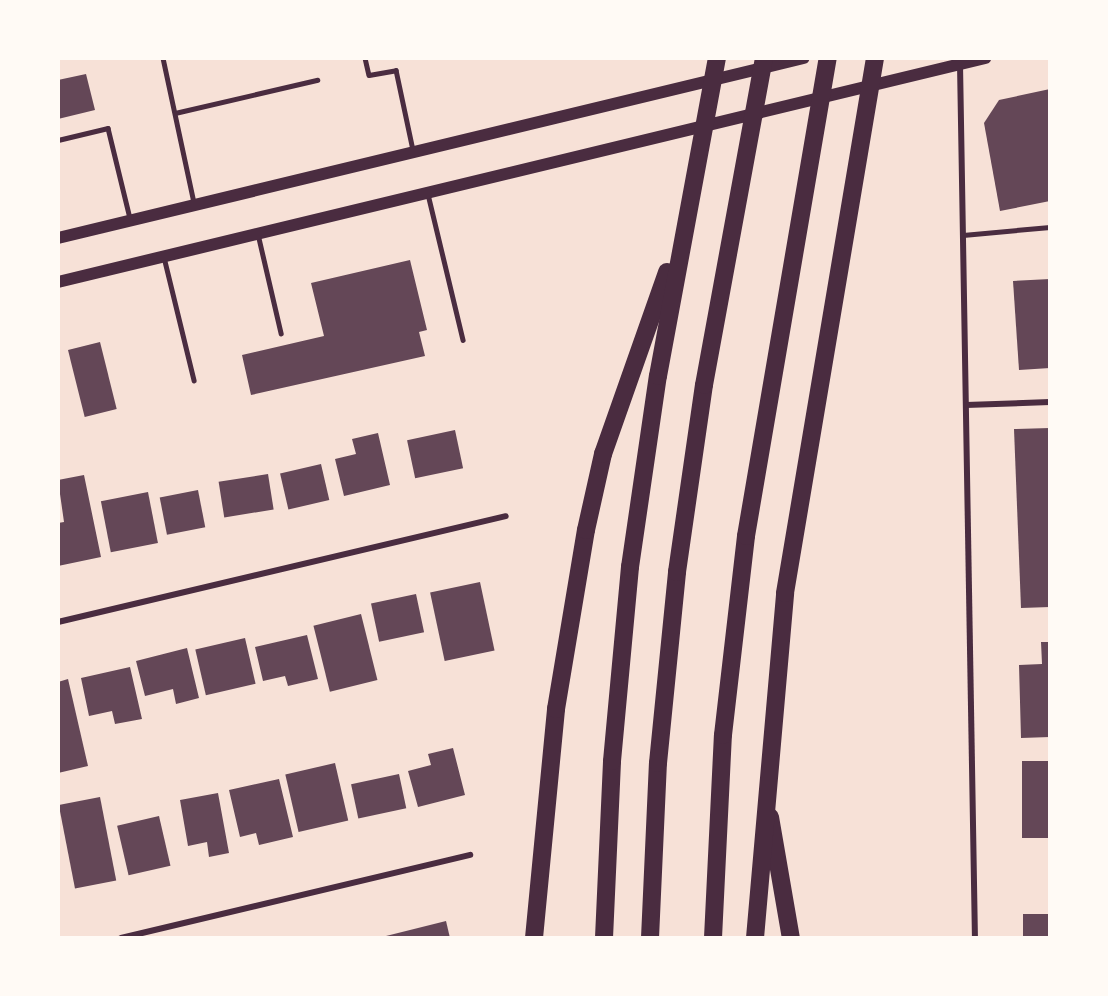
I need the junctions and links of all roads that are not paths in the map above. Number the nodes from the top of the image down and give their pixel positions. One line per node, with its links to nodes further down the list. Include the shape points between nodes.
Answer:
1 (163, 58): 11 (lane)
2 (365, 58): 13 (lane, via 369,75 396,70)
3 (717, 58): 16 (highway)
4 (764, 58): 36 (highway, via 677,572 658,763)
5 (804, 58): 13 (main road)
6 (828, 58): 37 (highway, via 735,625)
7 (875, 58): 31 (highway, via 790,559)
8 (985, 58): 9 (main road)
9 (960, 64): 14 (main road); 20 (street)
10 (317, 80): 11 (lane)
11 (175, 113): 15 (lane)
12 (58, 140): 17 (lane, via 108,128)
13 (414, 153): 15 (main road)
14 (428, 193): 19 (main road); 25 (lane)
15 (195, 205): 17 (main road)
16 (689, 210): 34 (highway, via 603,454 586,530 555,719); 35 (highway, via 630,567 612,761)
17 (130, 221): 21 (main road)
18 (1050, 227): 20 (lane)
19 (258, 234): 22 (main road); 24 (lane)
20 (963, 235): 28 (street)
21 (58, 238)
22 (164, 257): 23 (main road); 26 (lane)
23 (58, 282)
24 (282, 333)
25 (463, 340)
26 (194, 380)
27 (1050, 402): 28 (street)
28 (966, 405): 40 (street)
29 (506, 516): 30 (street)
30 (58, 622)
31 (765, 789): 38 (highway); 39 (highway)
32 (470, 855): 33 (street)
33 (121, 938)
34 (534, 938)
35 (604, 938)
36 (650, 938)
37 (713, 938)
38 (755, 938)
39 (791, 938)
40 (975, 938)

